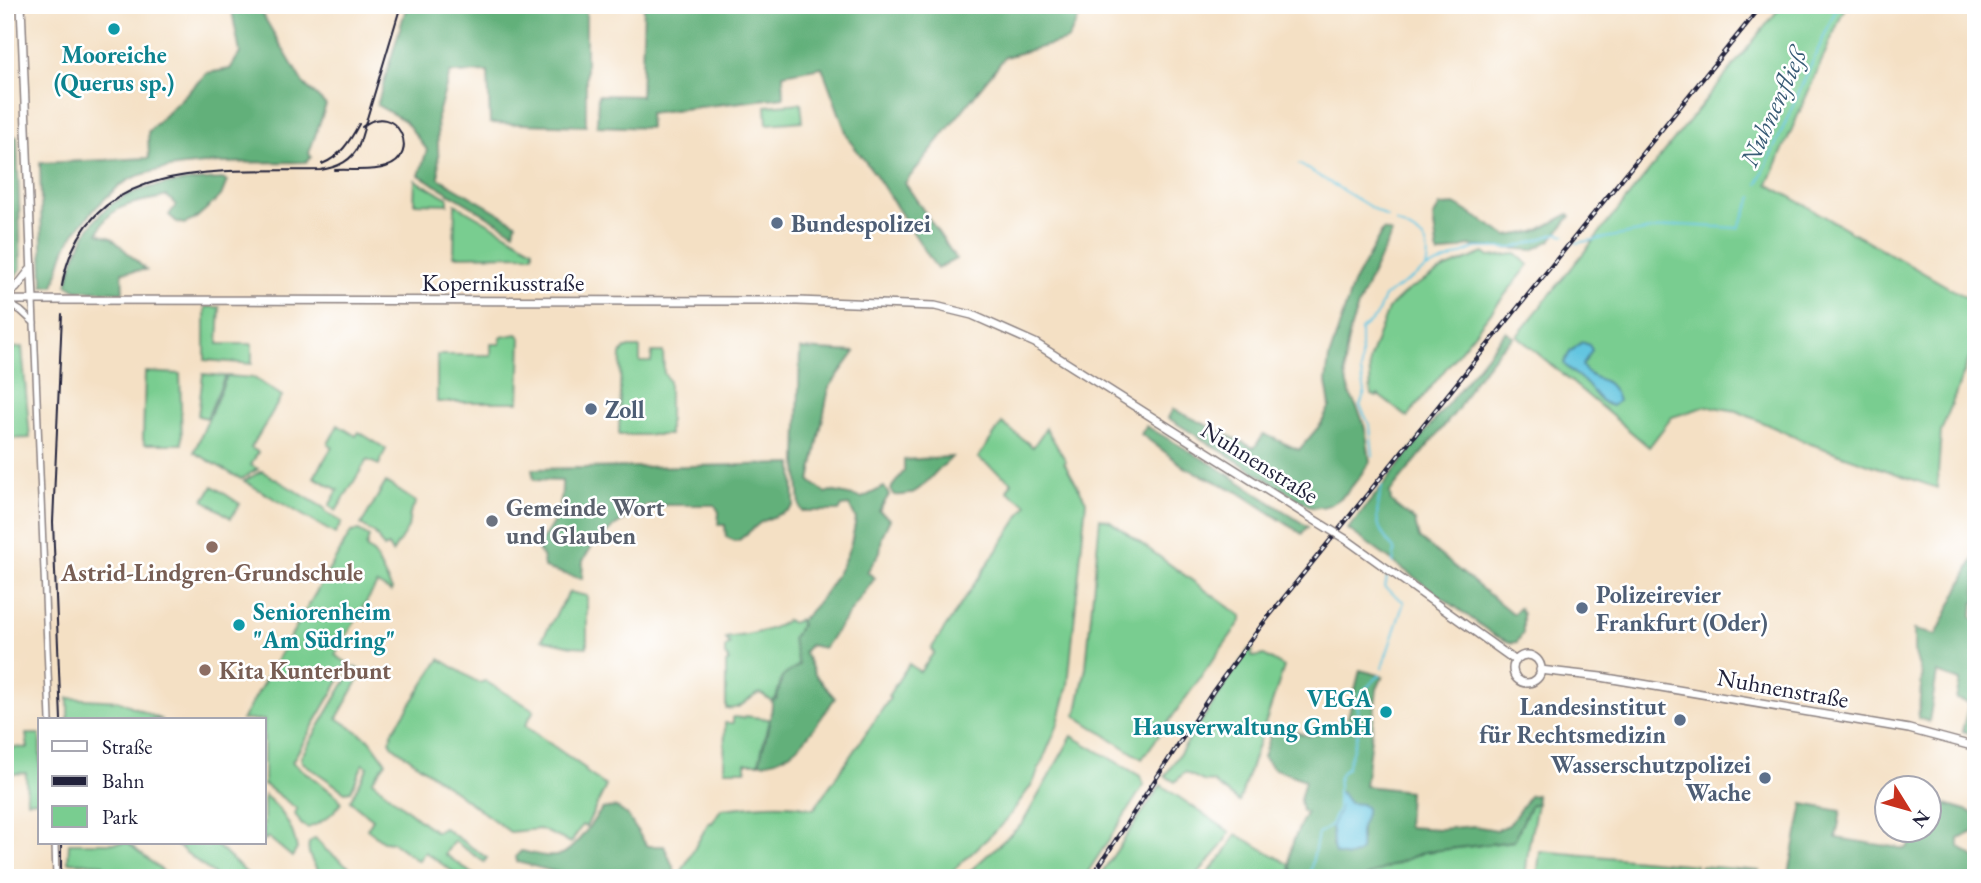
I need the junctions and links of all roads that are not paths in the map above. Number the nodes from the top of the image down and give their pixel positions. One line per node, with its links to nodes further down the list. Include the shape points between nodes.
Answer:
1 (21, 5): 2 (main road)
2 (31, 269): 3 (main road); 4 (main road)
3 (5, 299): 4 (main road, Kopernikusstraße); 6 (street)
4 (33, 300): 5 (main road, Kopernikusstraße, via 797,301 935,306); 6 (street)
5 (972, 316): 7 (main road, Nuhnenstraße, bridge, via 1035,343 1347,540)
6 (34, 323): 9 (street)
7 (1516, 661): 8 (main road, via 1531,656); 8 (main road, via 1514,674 1522,682 1534,680)
8 (1540, 670): 10 (main road, Nuhnenstraße, via 1863,721)
9 (50, 718)
10 (1976, 747)
11 (55, 844): 12 (street)
12 (57, 878)

